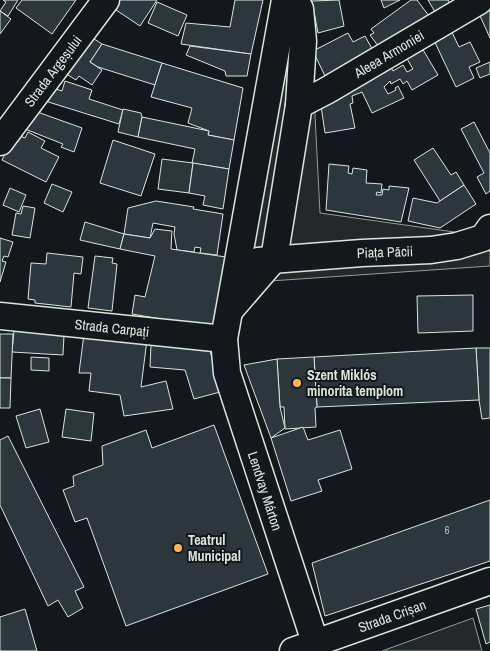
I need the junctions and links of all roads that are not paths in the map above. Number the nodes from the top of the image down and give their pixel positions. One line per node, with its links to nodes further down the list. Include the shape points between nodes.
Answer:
1 (106, 0): 8 (street, Strada Argeșului)
2 (285, 0): 6 (street)
3 (296, 0): 5 (street)
4 (479, 1): 7 (street, Aleea Armoniei)
5 (303, 41): 6 (street, via 286,39); 7 (street)
6 (277, 43): 10 (street)
7 (299, 105): 11 (street)
8 (0, 142)
9 (490, 228): 11 (street, Piața Păcii, via 483,238 431,250)
10 (240, 250): 11 (street, Piața Păcii, via 256,261); 12 (street)
11 (274, 259): 12 (street)
12 (229, 311): 14 (street, Lendvay Márton)
13 (0, 316): 14 (street, Strada Carpați)
14 (224, 339): 16 (street, Lendvay Márton, via 227,374)
15 (490, 580): 16 (street, Strada Crișan)
16 (304, 646)

